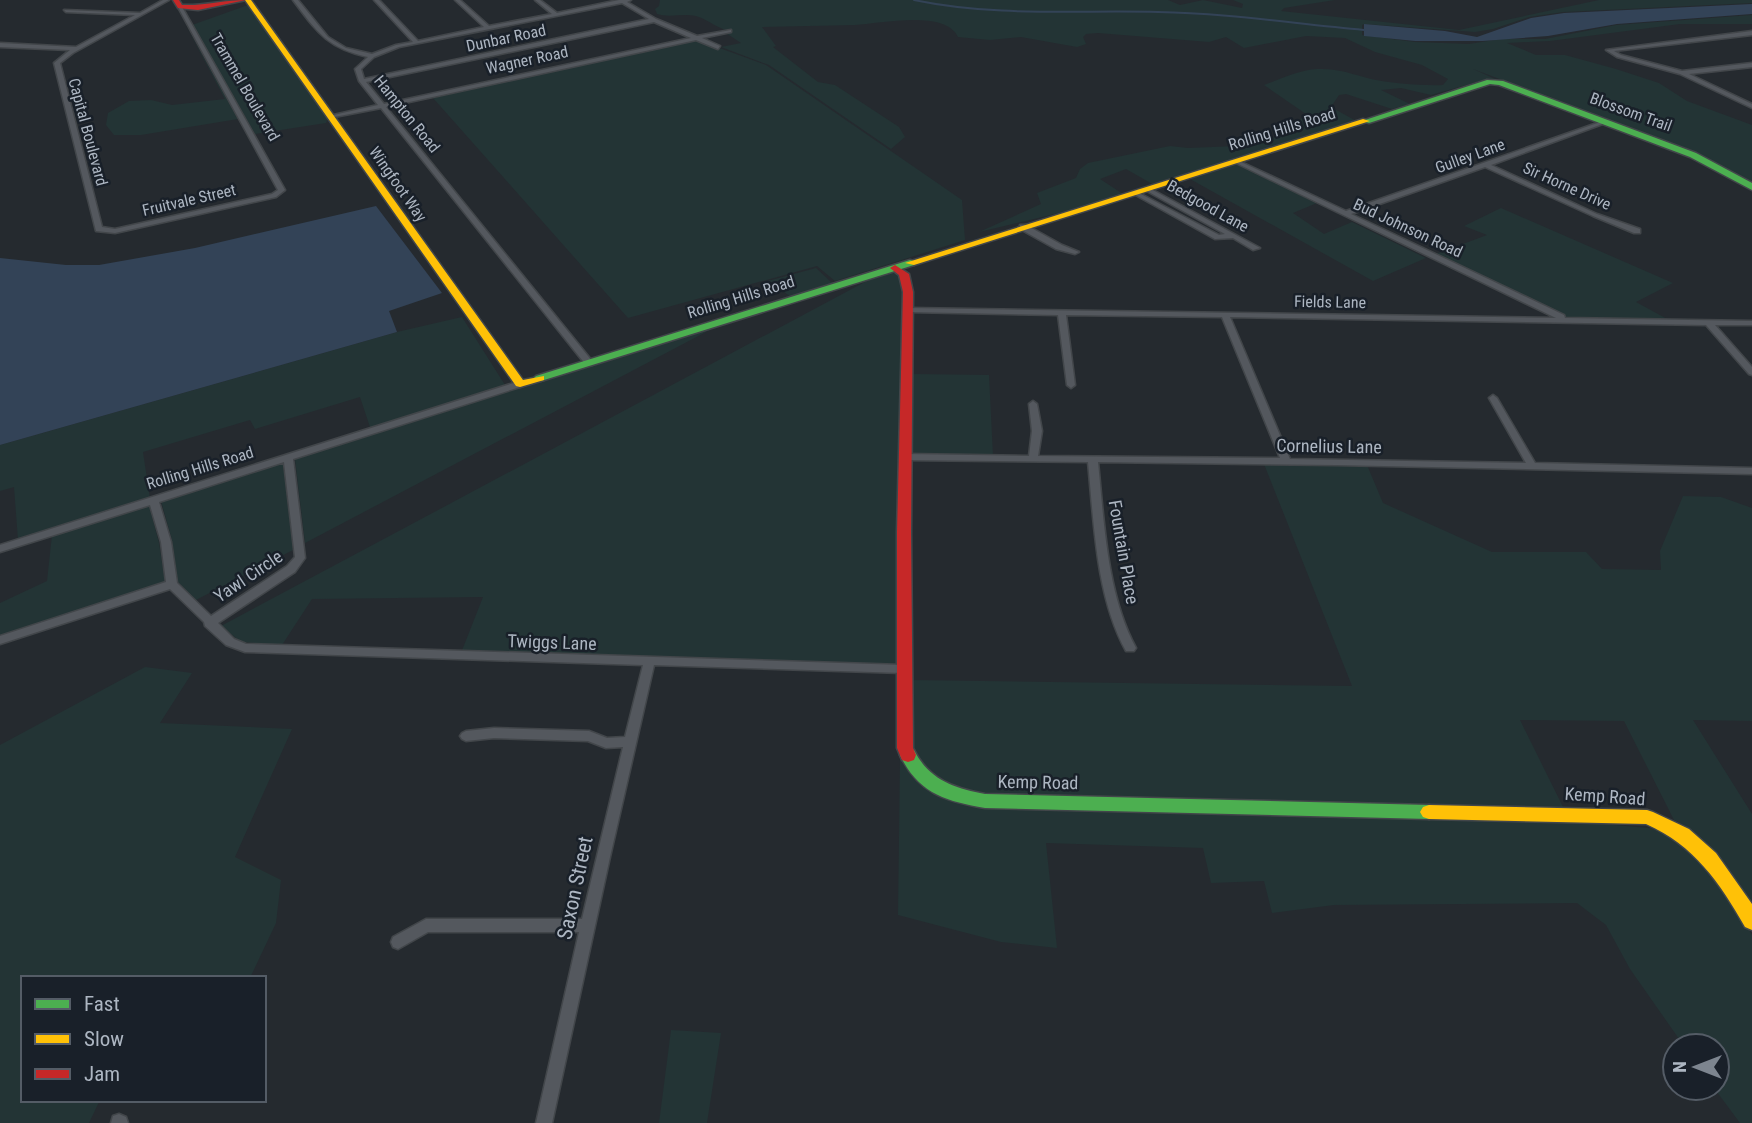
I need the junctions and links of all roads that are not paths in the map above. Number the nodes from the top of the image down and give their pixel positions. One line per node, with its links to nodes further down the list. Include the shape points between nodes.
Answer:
1 (167, 0): 10 (street)
2 (295, 0): 21 (street, via 329,43)
3 (376, 0): 17 (street)
4 (457, 0): 13 (street)
5 (537, 0): 11 (street)
6 (624, 0): 11 (street, Hampton Road); 12 (street)
7 (243, 1): 8 (street); 28 (street, Wingfoot Way)
8 (178, 4): 34 (street, Trammel Boulevard)
9 (66, 11): 10 (street)
10 (140, 14): 20 (street)
11 (556, 15): 13 (street, Hampton Road)
12 (654, 20): 16 (street); 24 (street, Dunbar Road)
13 (488, 28): 17 (street, Hampton Road)
14 (729, 31): 16 (street, Wagner Road)
15 (1752, 33): 23 (street, via 1609,50)
16 (695, 37): 19 (street); 26 (street, Wagner Road)
17 (416, 42): 21 (street, Hampton Road)
18 (0, 45): 20 (street)
19 (719, 47)
20 (77, 49): 37 (street, Capital Boulevard, via 57,65)
21 (372, 56): 24 (street, Hampton Road, via 358,69)
22 (1752, 65): 23 (street)
23 (1682, 73): 27 (street)
24 (362, 81): 26 (street, Hampton Road)
25 (1493, 82): 29 (street, Blossom Trail); 30 (street, Rolling Hills Road)
26 (382, 106): 28 (street, Wagner Road); 49 (street, Hampton Road)
27 (1752, 106)
28 (331, 117): 51 (street, Wingfoot Way)
29 (1605, 122): 31 (street, Gulley Lane); 32 (street, Blossom Trail, via 1696,156)
30 (1237, 162): 33 (street, Rolling Hills Road); 35 (street, Bud Johnson Road)
31 (1486, 165): 35 (street, Gulley Lane); 38 (street, Sir Horne Drive)
32 (1752, 187)
33 (1141, 191): 36 (street, Rolling Hills Road); 39 (street, Bedgood Lane); 39 (street, via 1218,237)
34 (281, 192): 37 (street, Fruitvale Street)
35 (1345, 214): 46 (street, Bud Johnson Road)
36 (1023, 227): 41 (street); 42 (street, Rolling Hills Road)
37 (102, 231)
38 (1637, 231)
39 (1234, 236): 40 (street, Bedgood Lane)
40 (1256, 248)
41 (1075, 252)
42 (895, 268): 43 (street, Kemp Road, via 906,277); 49 (street, Rolling Hills Road)
43 (909, 310): 44 (street, Fields Lane); 55 (street, Kemp Road)
44 (1062, 312): 45 (street, Fields Lane); 52 (street)
45 (1225, 315): 46 (street, Fields Lane); 59 (street)
46 (1567, 320): 47 (street, Fields Lane)
47 (1708, 322): 48 (street, Fields Lane); 50 (street)
48 (1752, 323)
49 (589, 363): 51 (street, Rolling Hills Road)
50 (1752, 372)
51 (520, 384): 56 (street, Rolling Hills Road)
52 (1071, 385)
53 (1493, 398): 60 (street)
54 (1033, 404): 57 (street, via 1037,431)
55 (905, 457): 57 (street, Cornelius Lane); 69 (street, Kemp Road)
56 (288, 458): 62 (street, Rolling Hills Road); 65 (street, Yawl Circle, via 300,558 291,569)
57 (1033, 459): 58 (street, Cornelius Lane)
58 (1093, 460): 59 (street, Cornelius Lane); 67 (street, Fountain Place, via 1111,589)
59 (1286, 461): 60 (street, Cornelius Lane)
60 (1532, 466): 61 (street, Cornelius Lane)
61 (1752, 471)
62 (154, 500): 63 (street, Rolling Hills Road); 64 (street)
63 (0, 548)
64 (172, 584): 65 (street, Yawl Circle); 66 (street)
65 (209, 623): 68 (street, Twiggs Lane, via 230,642 245,648)
66 (0, 640)
67 (1130, 648)
68 (649, 662): 69 (street, Twiggs Lane); 71 (street, Saxon Street)
69 (903, 669): 72 (street, Kemp Road, via 907,758 933,786 967,798 1647,817 1692,837 1715,860)
70 (467, 736): 71 (street, via 589,736 606,743)
71 (630, 742): 73 (street, Saxon Street)
72 (1752, 920)
73 (588, 925): 74 (street, via 426,926); 75 (street, Saxon Street)
74 (398, 942)
75 (544, 1123)

